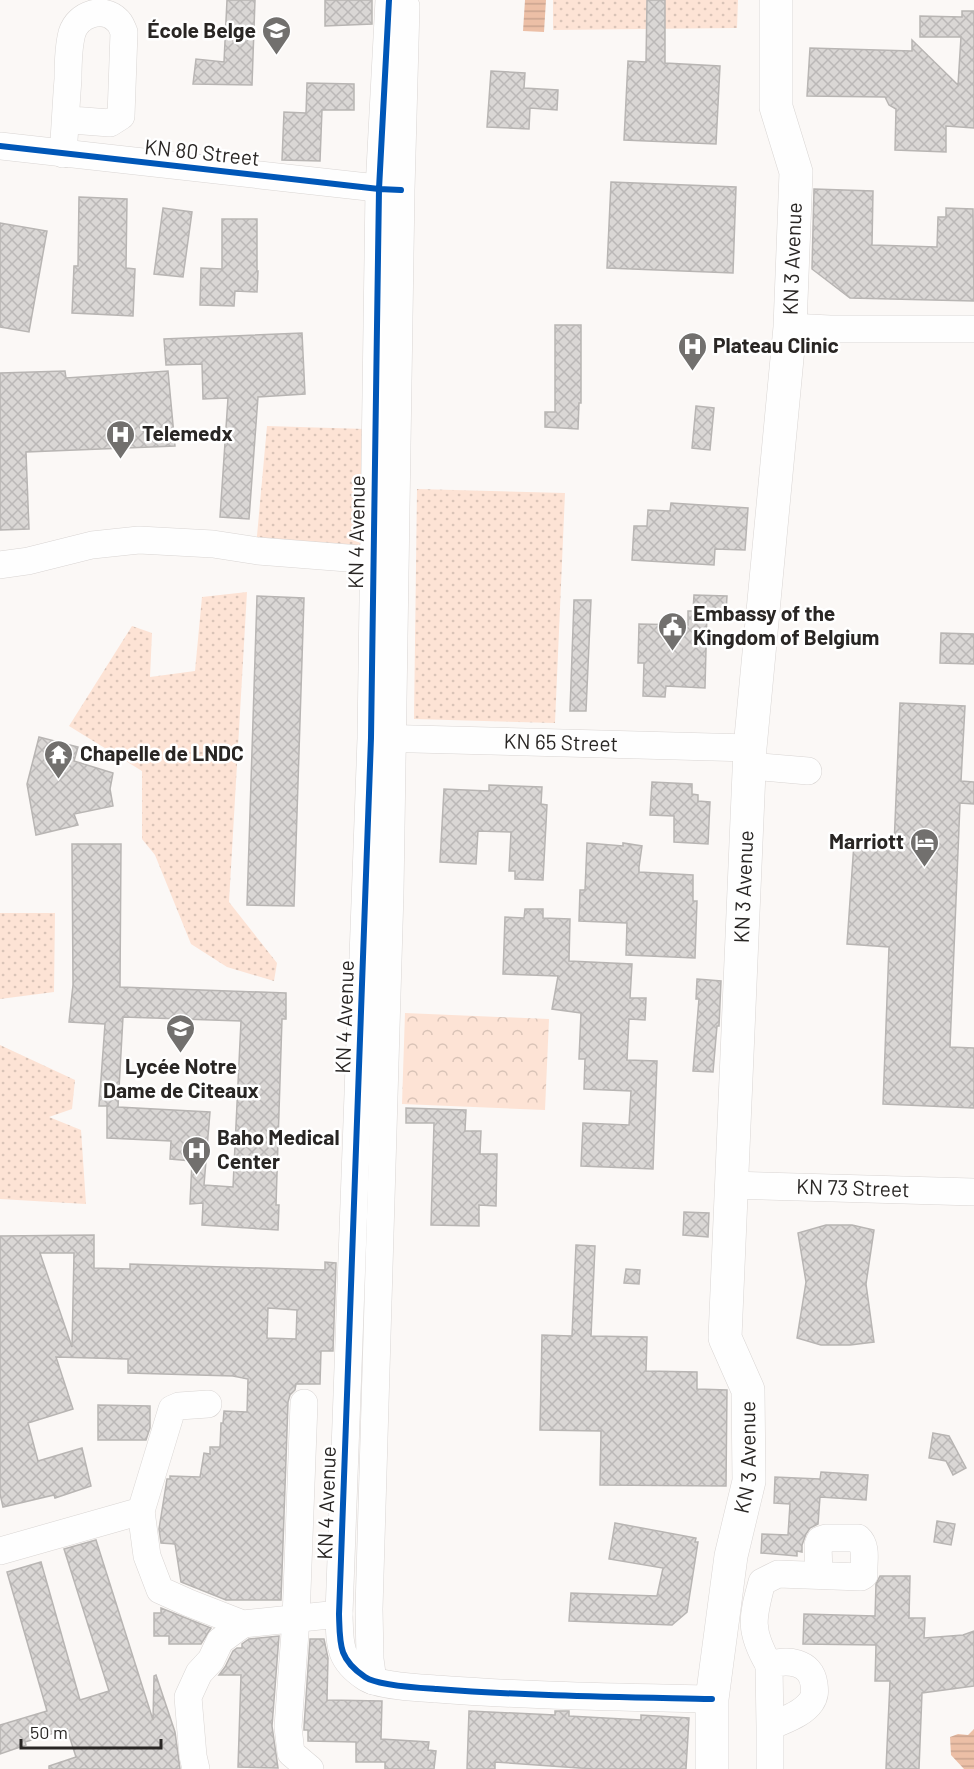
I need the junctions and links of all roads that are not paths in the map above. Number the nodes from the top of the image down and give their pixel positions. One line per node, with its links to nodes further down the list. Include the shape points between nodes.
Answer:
1 (389, 0): 7 (street, KN 4 Avenue)
2 (407, 0): 7 (street, KN 4 Avenue)
3 (776, 0): 8 (main road, KN 3 Avenue, via 776,107 796,172)
4 (66, 115): 6 (street)
5 (0, 146): 6 (street, KN 80 Street)
6 (63, 154): 7 (street, KN 80 Street)
7 (390, 190): 10 (street, KN 4 Avenue); 12 (street, KN 4 Avenue)
8 (790, 327): 9 (street); 13 (main road, KN 3 Avenue)
9 (974, 329)
10 (373, 560): 11 (street, via 139,540 92,545); 12 (street, KN 4 Avenue)
11 (0, 565)
12 (382, 738): 13 (street, KN 65 Street); 15 (street, KN 4 Avenue)
13 (750, 757): 14 (street, KN 65 Street); 16 (main road, KN 3 Avenue)
14 (808, 771)
15 (378, 891): 23 (street, KN 4 Avenue); 27 (street, KN 4 Avenue, via 369,1609)
16 (731, 1185): 17 (street, KN 73 Street); 28 (main road, KN 3 Avenue, via 725,1338 748,1390 749,1481 731,1556)
17 (974, 1192)
18 (304, 1403): 24 (street)
19 (208, 1404): 20 (street, via 172,1409)
20 (141, 1511): 21 (street); 25 (street, via 147,1556 160,1590)
21 (0, 1551)
22 (819, 1574): 26 (street, via 778,1574 762,1582 754,1630)
23 (339, 1614): 24 (street); 27 (street, KN 4 Avenue, via 340,1649 350,1664)
24 (296, 1619): 25 (street); 31 (street, via 288,1727 291,1754)
25 (243, 1624): 30 (street, via 220,1641 188,1697)
26 (769, 1665): 29 (street); 29 (street, via 781,1661 801,1664 813,1676 815,1695 801,1712)
27 (373, 1681): 28 (street, KN 4 Avenue, via 457,1691)
28 (712, 1699): 32 (main road, KN 3 Avenue)
29 (770, 1726): 33 (street)
30 (196, 1769)
31 (310, 1769)
32 (712, 1769)
33 (770, 1769)

